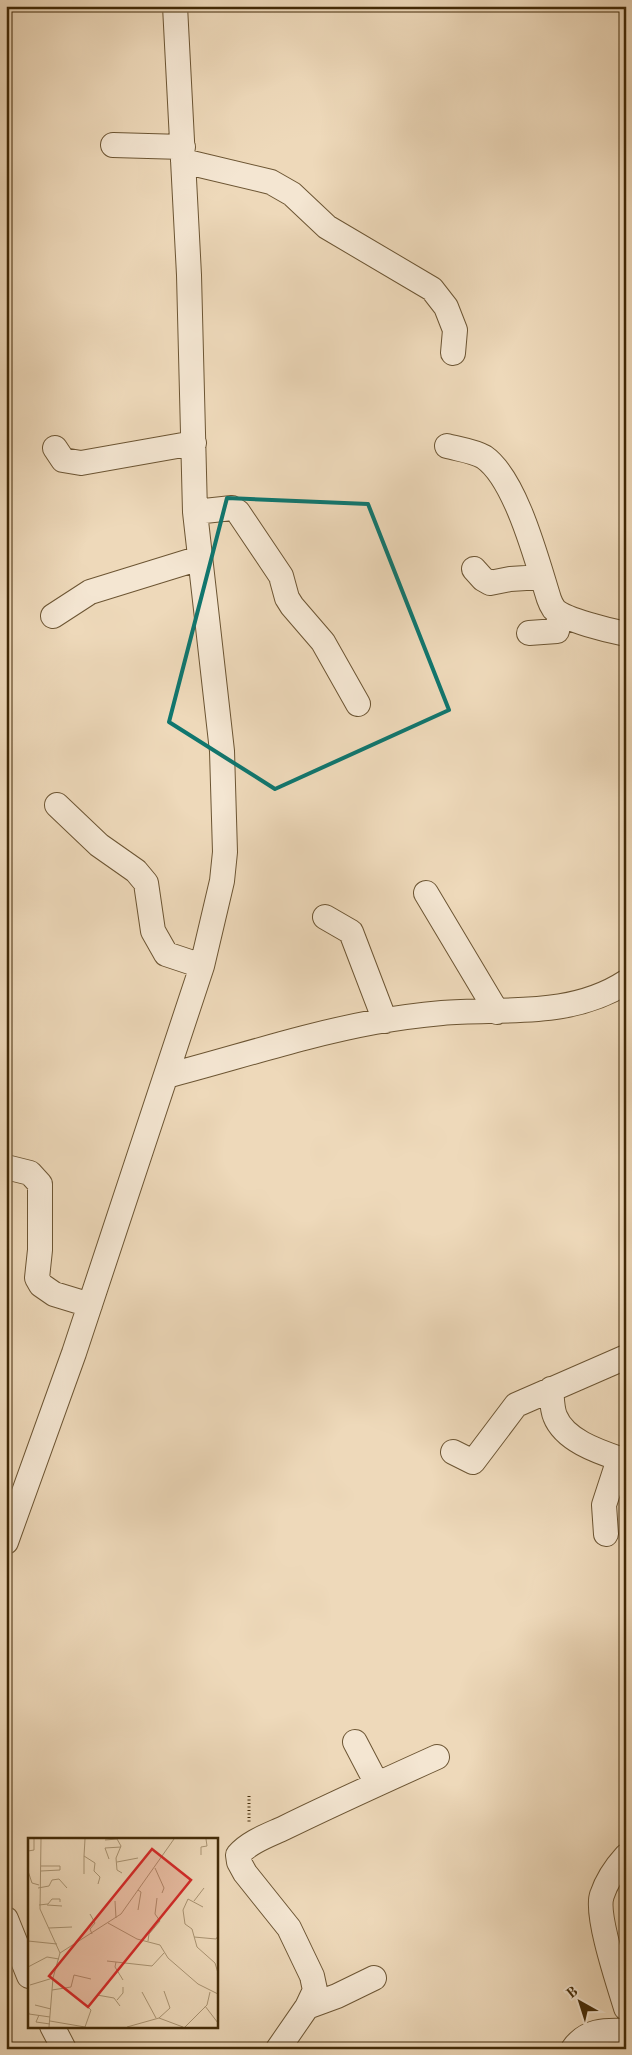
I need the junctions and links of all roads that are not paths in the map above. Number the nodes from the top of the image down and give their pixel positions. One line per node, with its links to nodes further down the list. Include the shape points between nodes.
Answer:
1 (176, 6): 3 (street)
2 (113, 145): 3 (street)
3 (183, 154): 4 (street, via 271,182 292,194 327,227 432,289 446,307 456,330); 5 (street)
4 (453, 353)
5 (194, 443): 7 (street, via 81,463 64,460); 8 (street)
6 (447, 446): 11 (street, via 482,456 500,471 527,530)
7 (54, 448)
8 (196, 512): 9 (street); 16 (street, via 232,508 238,512 281,576 287,598 323,642)
9 (200, 558): 13 (street, via 90,592); 20 (street, via 222,751 224,816 222,881)
10 (474, 568): 11 (street, via 490,584)
11 (542, 577): 12 (street, via 554,609)
12 (560, 614): 14 (street, via 557,631); 15 (street)
13 (53, 616)
14 (529, 633)
15 (626, 634)
16 (358, 704)
17 (56, 805): 20 (street, via 99,845 141,877 147,890 153,931 166,954)
18 (426, 893): 22 (street)
19 (325, 917): 23 (street, via 351,932)
20 (202, 966): 24 (street)
21 (626, 982): 22 (street, via 612,991 574,1004)
22 (497, 1012): 23 (street, via 442,1013)
23 (385, 1020): 24 (street, via 317,1034)
24 (166, 1076): 26 (street)
25 (6, 1167): 26 (street, via 30,1174 40,1184 37,1278 41,1285 54,1294)
26 (90, 1305): 32 (street)
27 (626, 1357): 28 (street)
28 (551, 1389): 29 (street, via 516,1406 473,1462); 30 (street, via 555,1417 566,1431 579,1442)
29 (453, 1452)
30 (622, 1460): 31 (street, via 604,1505)
31 (606, 1534)
32 (6, 1542)
33 (355, 1742): 35 (street)
34 (437, 1757): 35 (street)
35 (377, 1784): 40 (street, via 258,1841 238,1855 244,1873 289,1928 312,1976 315,1990)
36 (626, 1856): 41 (street, via 610,1876 601,1896 600,1911)
37 (6, 1919): 38 (street)
38 (28, 1974)
39 (374, 1978): 40 (street)
40 (307, 2007): 43 (street)
41 (626, 2008)
42 (626, 2031): 44 (street, via 603,2030 588,2035)
43 (278, 2049)
44 (573, 2049)

